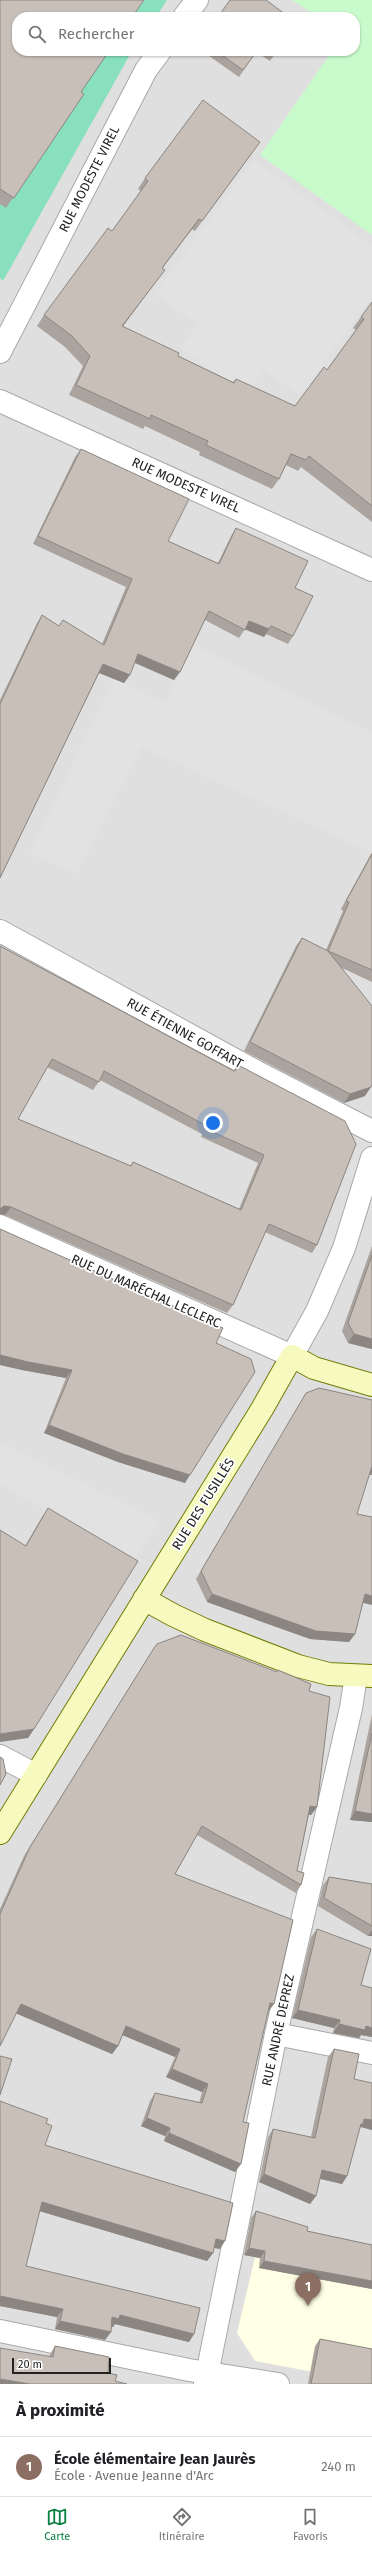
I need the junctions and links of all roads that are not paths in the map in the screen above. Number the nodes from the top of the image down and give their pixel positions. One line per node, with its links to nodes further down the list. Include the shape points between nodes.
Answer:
1 (197, 0): 2 (street)
2 (188, 12)
3 (156, 56): 4 (street, RUE MODESTE VIREL, via 146,70)
4 (0, 352)
5 (0, 400): 6 (street, RUE MODESTE VIREL)
6 (372, 570)
7 (0, 931): 8 (street, RUE ÉTIENNE GOFFART, via 257,1072)
8 (372, 1131)
9 (372, 1158): 11 (street, RUE DES FUSILLÉS, via 344,1248 317,1311)
10 (0, 1226): 11 (street, RUE DU MARÉCHAL LECLERC)
11 (292, 1356): 12 (main road, via 314,1368); 13 (main road, RUE DES FUSILLÉS, via 262,1409)
12 (372, 1385)
13 (144, 1598): 14 (main road, via 206,1630 298,1666 329,1674); 16 (main road, RUE DES FUSILLÉS)
14 (364, 1676): 18 (street, RUE ANDRÉ DEPREZ, via 351,1708)
15 (0, 1756): 16 (street)
16 (36, 1775): 17 (main road, RUE DES FUSILLÉS)
17 (0, 1833)
18 (276, 2034): 19 (street); 21 (street, RUE ANDRÉ DEPREZ)
19 (372, 2053)
20 (0, 2330): 21 (street)
21 (206, 2378): 22 (street)
22 (278, 2384)

